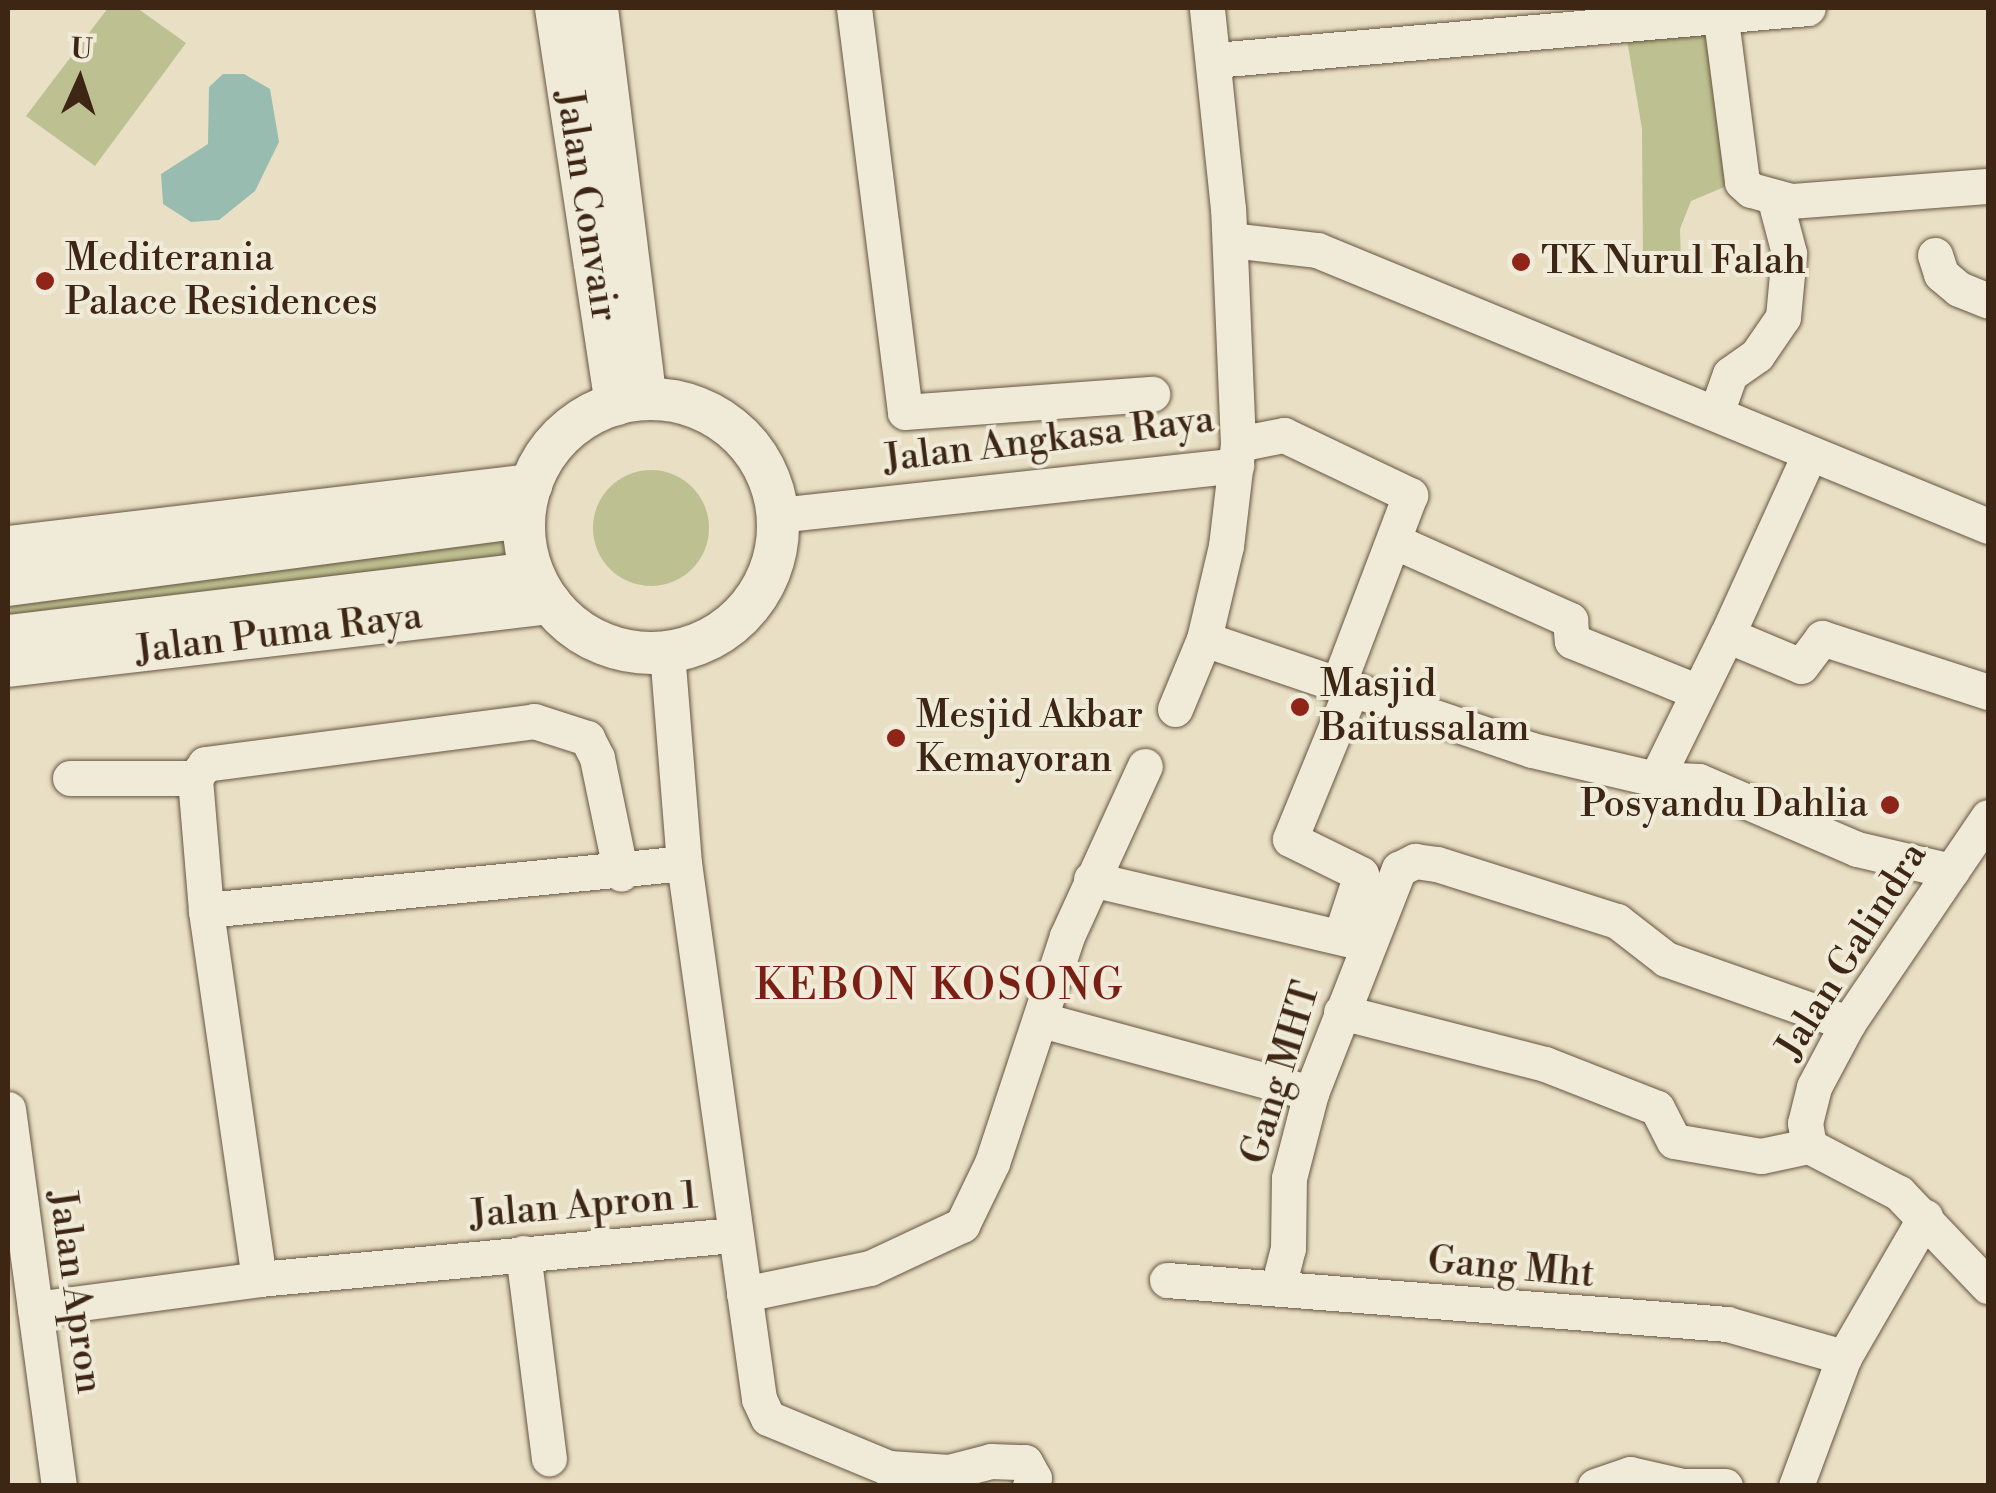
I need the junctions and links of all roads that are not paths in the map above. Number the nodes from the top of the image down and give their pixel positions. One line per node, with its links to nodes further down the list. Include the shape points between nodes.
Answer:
1 (556, 8): 15 (street, Jalan Convair)
2 (597, 8): 15 (street, Jalan Convair)
3 (854, 8): 14 (street, via 905,412)
4 (1208, 8): 8 (street, Jalan Angkasa Raya)
5 (1808, 8): 6 (street)
6 (1720, 12): 7 (street); 10 (street, via 1742,182)
7 (1614, 15): 8 (street)
8 (1215, 60): 11 (street, Jalan Angkasa Raya)
9 (1988, 186): 10 (street)
10 (1776, 200): 16 (street, via 1790,253 1783,317 1757,355 1730,374)
11 (1230, 240): 16 (street, via 1317,250); 17 (street, Jalan Angkasa Raya)
12 (1935, 255): 13 (street, via 1941,274)
13 (1988, 300)
14 (1152, 394)
15 (631, 402): 19 (street, via 560,437); 20 (street, via 694,406 736,431 766,469)
16 (1716, 413): 18 (street)
17 (1237, 454): 20 (street, Jalan Angkasa Raya); 22 (street, via 1284,435 1403,490 1409,504); 28 (street, via 1226,546)
18 (1810, 455): 21 (street); 26 (street)
19 (527, 501): 23 (street); 24 (street); 25 (street)
20 (778, 515): 29 (street, via 778,543 759,595 719,634)
21 (1988, 526)
22 (1396, 542): 31 (street); 32 (street, via 1570,620 1572,641)
23 (8, 547)
24 (8, 585)
25 (541, 588): 27 (street, Jalan Puma Raya); 29 (street, via 601,643); 30 (street, Jalan Puma Raya)
26 (1726, 635): 32 (street); 33 (street, via 1802,666 1822,638)
27 (8, 636)
28 (1204, 639): 31 (street); 34 (street)
29 (667, 652): 40 (street, Jalan Apron 1)
30 (8, 666)
31 (1344, 687): 38 (street, via 1532,750); 45 (street, Gang MHT, via 1290,839 1361,874)
32 (1698, 692): 38 (street)
33 (1988, 692)
34 (1175, 709)
35 (1145, 766): 43 (street)
36 (70, 778): 37 (street)
37 (195, 778): 42 (street, via 215,761 534,721 587,738 598,758); 44 (street)
38 (1656, 779): 41 (street, via 1698,782 1856,849)
39 (1988, 817): 41 (street, Jalan Galindra)
40 (684, 863): 42 (street); 53 (street, Jalan Apron 1)
41 (1951, 871): 48 (street, Jalan Galindra)
42 (622, 874): 44 (street)
43 (1091, 879): 45 (street, Gang MHT); 47 (street)
44 (206, 910): 55 (street)
45 (1355, 940): 46 (street, Gang MHT); 48 (street, Gang MHT, via 1394,874 1415,861 1617,921 1666,958)
46 (1341, 1012): 49 (street, Gang MHT); 51 (street, via 1561,1070 1658,1108 1674,1141 1761,1156)
47 (1042, 1020): 49 (street, Gang Mht); 59 (street, via 987,1178 962,1225 870,1268)
48 (1848, 1022): 51 (street, Jalan Galindra, via 1814,1086 1805,1123)
49 (1311, 1093): 58 (street, Gang MHT, via 1289,1178 1288,1248)
50 (8, 1110): 60 (street, Jalan Apron)
51 (1810, 1146): 52 (street, via 1899,1193)
52 (1924, 1217): 57 (street); 61 (street)
53 (735, 1235): 54 (street, Jalan Apron 1); 59 (street)
54 (523, 1253): 55 (street, Jalan Apron 1); 62 (street)
55 (259, 1278): 60 (street, Jalan Apron 1)
56 (1167, 1280): 58 (street, Gang Mht)
57 (1988, 1286)
58 (1278, 1287): 61 (street, Gang Mht, via 1727,1324)
59 (744, 1294): 63 (street, via 759,1399 768,1418)
60 (35, 1308): 64 (street, Jalan Apron)
61 (1844, 1357): 69 (street)
62 (549, 1458)
63 (894, 1477): 65 (street, via 1024,1462 1034,1478)
64 (59, 1486)
65 (1030, 1486)
66 (1595, 1486): 67 (street, via 1630,1474)
67 (1683, 1486): 68 (street)
68 (1725, 1486)
69 (1796, 1486)

